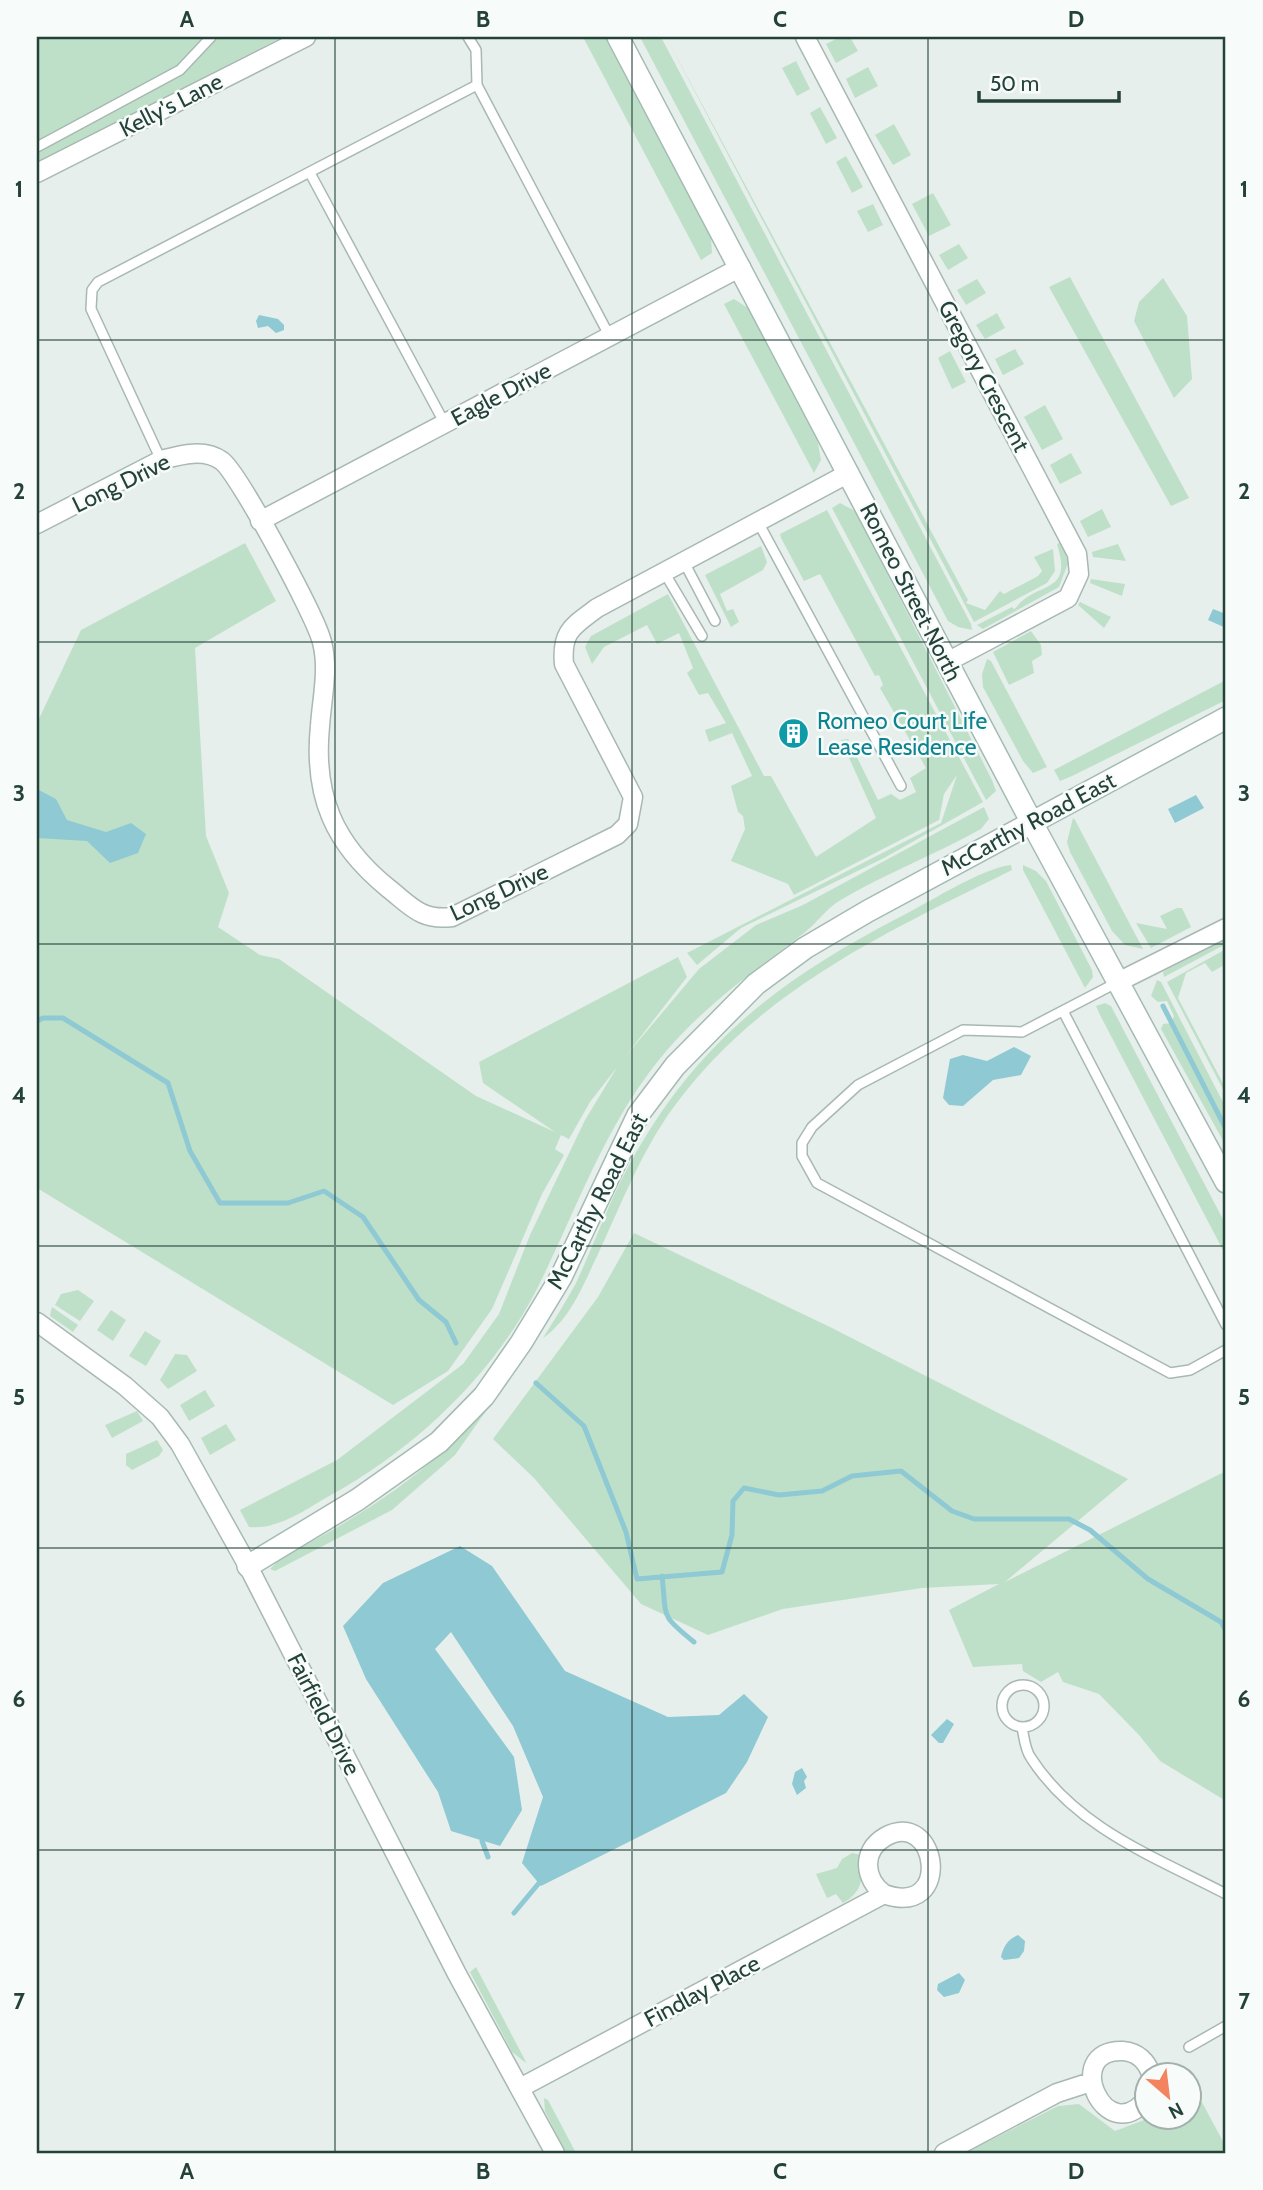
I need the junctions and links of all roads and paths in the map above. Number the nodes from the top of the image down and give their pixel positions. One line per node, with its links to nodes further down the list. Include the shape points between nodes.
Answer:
1 (211, 37): 7 (lane, via 180,70)
2 (306, 37): 8 (street, Kelly's Lane)
3 (468, 37): 6 (lane, via 476,50)
4 (618, 37): 10 (street, Romeo Street North)
5 (805, 37): 22 (street, Gregory Crescent, via 1077,554 1079,574 1068,598)
6 (477, 85): 9 (lane); 11 (lane)
7 (37, 147)
8 (37, 173)
9 (310, 173): 12 (lane); 13 (lane, via 99,282 92,290 91,309)
10 (741, 267): 11 (street, Eagle Drive); 14 (street, Romeo Street North)
11 (610, 337): 12 (street, Eagle Drive)
12 (444, 424): 15 (street, Eagle Drive)
13 (160, 460): 15 (street, Long Drive, via 204,454 222,461); 17 (street, Long Drive)
14 (849, 473): 16 (street, Long Drive); 22 (street, Romeo Street North)
15 (260, 521): 19 (street, Long Drive, via 321,640 326,673 318,740 321,780 332,824 359,864 422,916 436,919 452,917 535,876 617,835 628,824 633,797 564,664 564,640 597,608)
16 (758, 522): 18 (street, Long Drive); 24 (lane)
17 (37, 524)
18 (684, 562): 19 (street, Long Drive); 20 (lane)
19 (664, 572): 21 (lane)
20 (715, 621)
21 (702, 636)
22 (947, 662): 25 (street, Romeo Street North)
23 (1226, 718): 25 (street, McCarthy Road East)
24 (901, 786)
25 (1031, 821): 27 (street, Romeo Street North); 33 (street, McCarthy Road East, via 805,948 717,1020 638,1115 561,1277 484,1396 439,1441 357,1500)
26 (1226, 928): 27 (street)
27 (1120, 981): 28 (lane); 29 (street, Romeo Street North)
28 (1063, 1011): 31 (lane); 32 (lane, via 1023,1032 962,1030 858,1085 806,1136 802,1156 808,1170 817,1183 1170,1373 1190,1370)
29 (1226, 1182)
30 (37, 1322): 33 (street, Fairfield Drive, via 125,1385 160,1417)
31 (1226, 1325)
32 (1226, 1350)
33 (248, 1566): 41 (street, Fairfield Drive)
34 (1022, 1727): 34 (lane, via 1035,1724 1044,1706 1039,1693 1021,1685 1009,1691 1002,1703 1005,1717); 36 (lane, via 1029,1756 1078,1814)
35 (884, 1894): 41 (street, Findlay Place)
36 (1226, 1894)
37 (1226, 2026): 38 (lane)
38 (1189, 2047)
39 (1143, 2060): 40 (street, via 1133,2053 1114,2052 1097,2063)
40 (1091, 2081): 42 (street, via 1098,2100 1115,2111); 44 (street, via 1057,2093)
41 (520, 2088): 43 (street, Fairfield Drive)
42 (1134, 2109)
43 (555, 2153)
44 (944, 2153)

